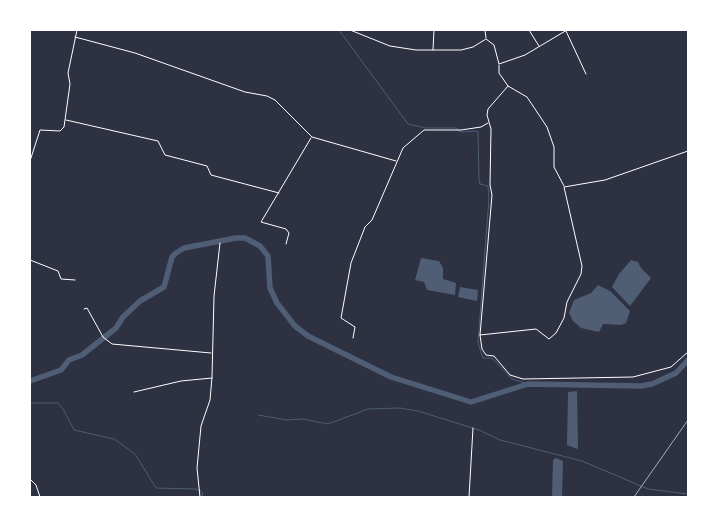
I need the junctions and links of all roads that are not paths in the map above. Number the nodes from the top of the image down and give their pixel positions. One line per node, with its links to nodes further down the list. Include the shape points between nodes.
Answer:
1 (77, 30): 7 (street)
2 (350, 30): 10 (street, via 390,46)
3 (434, 30): 10 (street)
4 (485, 30): 8 (street)
5 (529, 30): 9 (street)
6 (567, 30): 9 (street); 12 (street)
7 (75, 37): 14 (street, via 68,73); 16 (street, via 135,53 245,92 267,96)
8 (486, 39): 10 (street, via 466,50); 11 (street, via 494,44)
9 (540, 47): 11 (street)
10 (433, 50)
11 (499, 64): 13 (street, via 499,73)
12 (586, 74)
13 (508, 86): 15 (street, via 488,109); 20 (street, via 527,97 547,127 554,147 554,166)
14 (66, 120): 18 (street, via 60,131 40,130); 21 (street, via 158,141 165,155 207,166 211,174)
15 (488, 123): 19 (street, via 459,130 422,131 408,141); 27 (street, via 491,129 492,195)
16 (312, 137): 19 (street); 21 (street)
17 (688, 151): 20 (street, via 605,180)
18 (30, 161)
19 (396, 162): 28 (street, via 351,263 341,318 355,327)
20 (564, 187): 27 (street, via 582,266 556,333 549,339 536,329)
21 (279, 194): 23 (street, via 261,222 286,229)
22 (220, 243): 30 (street)
23 (286, 244)
24 (30, 260): 25 (street, via 58,271 61,279)
25 (75, 280)
26 (84, 310): 30 (street, via 87,308 103,337 112,344)
27 (480, 335): 29 (street, via 486,355 494,356 510,375 523,379 633,377 671,367)
28 (353, 338)
29 (688, 352)
30 (211, 353): 31 (street)
31 (212, 377): 32 (street); 36 (street, via 210,400 201,426)
32 (134, 392)
33 (473, 428): 37 (street)
34 (30, 479): 35 (street, via 36,484)
35 (40, 497)
36 (200, 497)
37 (468, 497)

